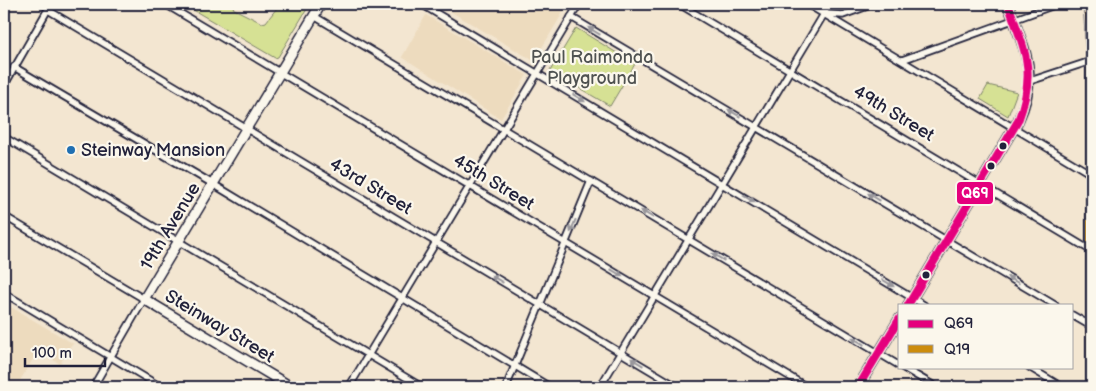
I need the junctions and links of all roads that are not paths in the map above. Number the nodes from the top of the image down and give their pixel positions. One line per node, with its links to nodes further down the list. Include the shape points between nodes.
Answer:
1 (52, 4): 13 (street)
2 (165, 4): 22 (street, 45th Street)
3 (321, 4): 15 (street, 19th Avenue)
4 (421, 4): 23 (street)
5 (579, 4): 16 (street)
6 (679, 4): 21 (street, 49th Street)
7 (807, 4): 14 (street)
8 (828, 4): 14 (street)
9 (873, 4): 14 (street, via 843,15)
10 (1008, 4): 17 (street)
11 (1057, 4): 17 (street)
12 (1089, 4): 19 (street)
13 (48, 10): 20 (street); 28 (street, 43rd Street)
14 (824, 14): 18 (street); 21 (street)
15 (314, 16): 22 (street, 19th Avenue); 29 (street)
16 (571, 17): 23 (street); 26 (street, one-way to 16)
17 (1014, 20): 18 (street); 24 (street, via 1028,59)
18 (902, 60): 27 (street)
19 (1091, 61): 24 (street); 31 (street)
20 (14, 67): 25 (street); 34 (street)
21 (790, 70): 26 (street); 35 (street, 49th Street)
22 (281, 72): 28 (street, 19th Avenue); 36 (street, 45th Street)
23 (537, 73): 29 (street); 33 (street, one-way to 33)
24 (1030, 81): 27 (street, via 1024,107)
25 (4, 86)
26 (756, 126): 33 (street); 39 (street, one-way to 26)
27 (1014, 127): 31 (street); 35 (street)
28 (246, 129): 34 (street, 19th Avenue); 41 (street, 43rd Street)
29 (504, 129): 32 (street); 36 (street)
30 (4, 137): 40 (street)
31 (1091, 174): 43 (street)
32 (591, 181): 38 (street, one-way to 32); 42 (street, one-way to 42)
33 (722, 183): 38 (street); 48 (street, one-way to 48)
34 (213, 184): 40 (street, 19th Avenue); 47 (street)
35 (980, 184): 39 (street); 43 (street, 49th Street)
36 (470, 186): 41 (street); 42 (street, 45th Street)
37 (4, 216): 46 (street, Steinway Street)
38 (688, 239): 45 (street); 55 (street, one-way to 38)
39 (946, 240): 48 (street); 49 (street, one-way to 39)
40 (180, 242): 46 (street, 19th Avenue); 56 (street)
41 (436, 242): 47 (street); 50 (street, 43rd Street, one-way to 41)
42 (566, 243): 45 (street, 45th Street, one-way to 45); 50 (street)
43 (1091, 251): 53 (street)
44 (4, 293): 57 (street)
45 (654, 296): 54 (street); 71 (street, 45th Street)
46 (144, 299): 57 (street, 19th Avenue); 64 (street, Steinway Street)
47 (402, 299): 56 (street); 59 (street)
48 (910, 301)
49 (1053, 304)
50 (541, 305): 54 (street, 43rd Street); 59 (street)
51 (1074, 316): 53 (street)
52 (898, 321): 55 (street)
53 (1091, 326): 75 (street)
54 (620, 352): 69 (street); 70 (street, 43rd Street, one-way to 54)
55 (879, 353): 58 (street); 72 (street)
56 (368, 355): 65 (street); 66 (street)
57 (111, 357): 62 (street, 19th Avenue); 63 (street)
58 (898, 365)
59 (515, 366): 67 (street); 68 (street)
60 (903, 368): 73 (street)
61 (1031, 368): 74 (street)
62 (93, 387)
63 (161, 387)
64 (291, 387)
65 (349, 387)
66 (422, 387)
67 (506, 387)
68 (550, 387)
69 (600, 387)
70 (678, 387)
71 (807, 387)
72 (858, 387)
73 (936, 387)
74 (1062, 387)
75 (1091, 387)

